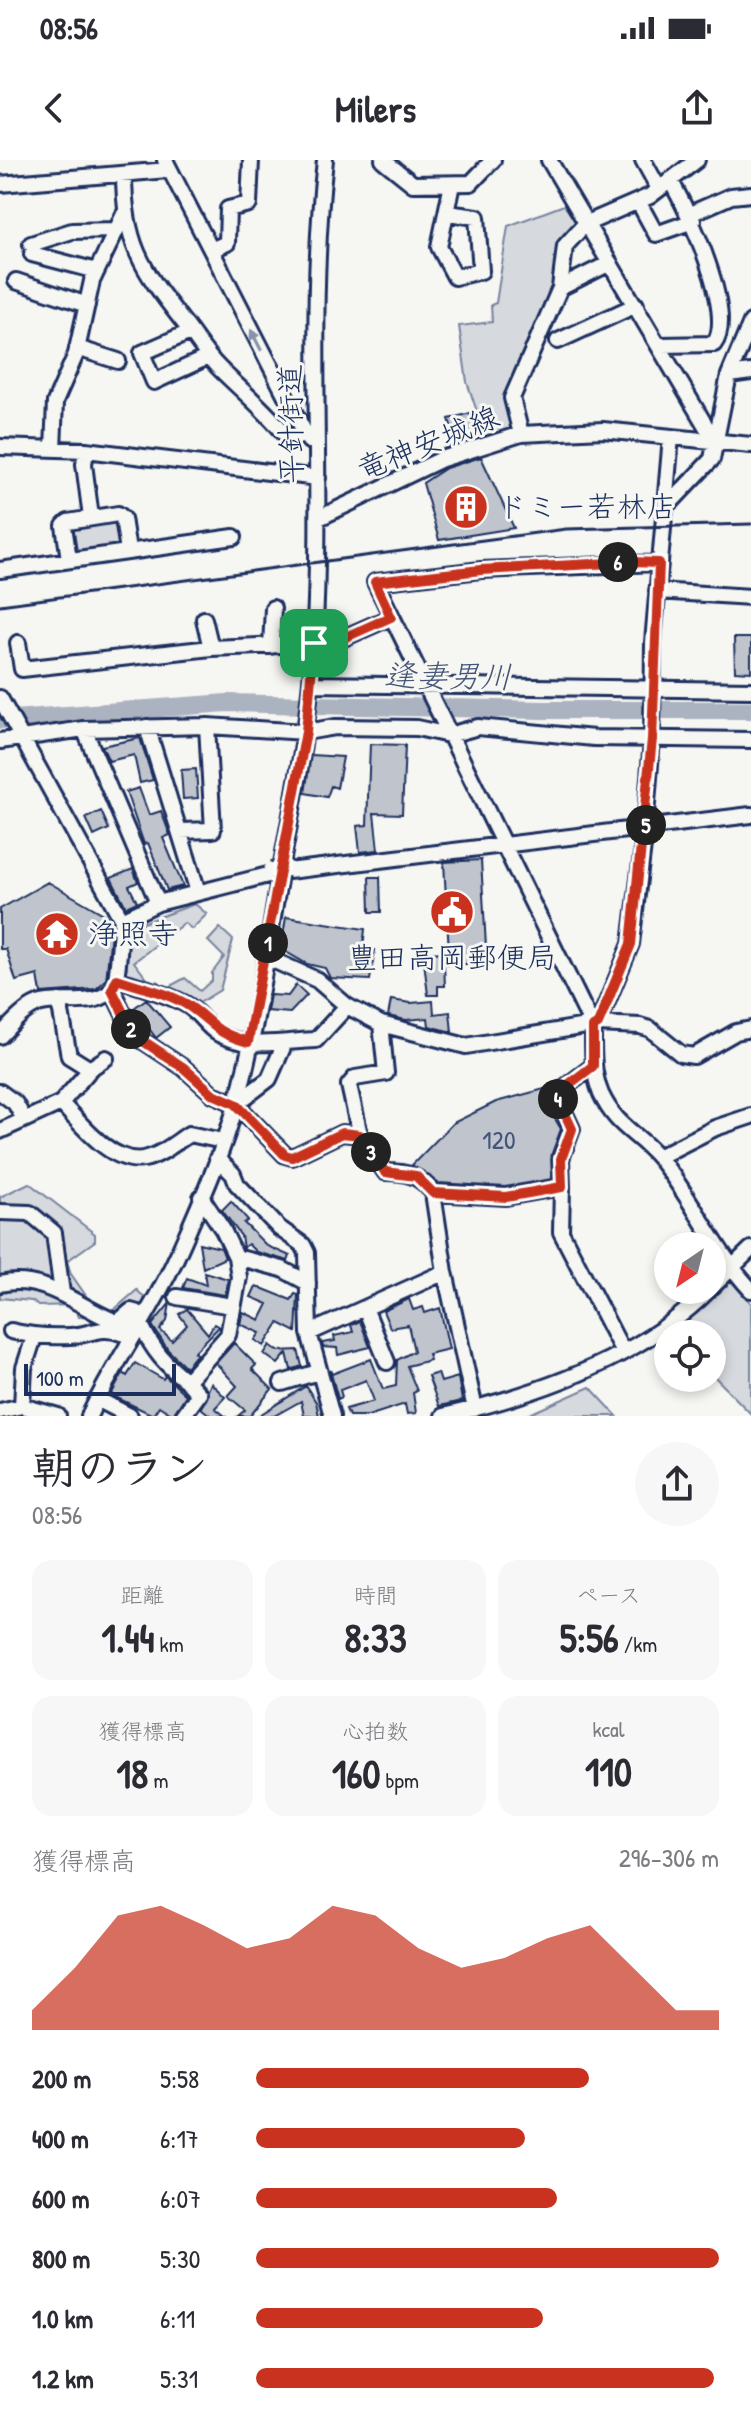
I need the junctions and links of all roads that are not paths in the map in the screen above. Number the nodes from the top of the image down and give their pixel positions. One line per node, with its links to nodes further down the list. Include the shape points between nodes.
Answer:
1 (251, 160): 20 (street, via 249,204 228,209 227,243)
2 (325, 160): 36 (street, 平針街道, via 317,245)
3 (383, 160): 11 (street, via 413,184)
4 (493, 160): 11 (street, via 471,183)
5 (549, 160): 18 (street)
6 (643, 160): 12 (street)
7 (697, 160): 12 (street)
8 (166, 165): 9 (street); 20 (street)
9 (124, 174): 10 (street); 16 (street)
10 (0, 184)
11 (452, 184): 15 (street)
12 (665, 185): 14 (street); 17 (street)
13 (751, 194): 17 (street, via 731,196)
14 (638, 201): 17 (street, via 656,234); 18 (street)
15 (447, 213): 15 (street, via 439,247 455,277 481,271 477,217)
16 (124, 214): 19 (street); 28 (street, via 141,266)
17 (691, 217): 30 (street, via 714,293 720,334 714,344)
18 (585, 224): 21 (street); 24 (street, via 565,246)
19 (115, 230): 22 (street); 22 (street, via 72,231 31,249)
20 (211, 250): 37 (street, one-way to 20)
21 (610, 263): 24 (street); 26 (street)
22 (97, 271): 25 (street)
23 (16, 281): 25 (street)
24 (560, 288): 38 (street, via 512,398)
25 (87, 305): 31 (street)
26 (636, 305): 29 (street); 30 (street)
27 (751, 322): 35 (street)
28 (190, 332): 32 (street); 32 (street, via 142,353 154,382)
29 (558, 341)
30 (661, 345): 41 (street)
31 (77, 348): 33 (street); 44 (street, via 55,402)
32 (208, 357): 39 (street, via 289,439)
33 (118, 361)
34 (751, 372): 35 (street)
35 (729, 375): 41 (street)
36 (317, 401): 37 (street, via 308,408); 46 (street, 平針街道)
37 (290, 406): 39 (street)
38 (521, 434): 40 (street, 竜神安城線, via 603,430); 50 (street, 竜神安城線, via 442,459)
39 (306, 435): 46 (street)
40 (671, 437): 41 (street, 竜神安城線); 54 (street)
41 (714, 440): 42 (street, 竜神安城線); 48 (street, via 712,459)
42 (751, 445)
43 (0, 447): 44 (street, 竜神安城線)
44 (53, 449): 45 (street, 竜神安城線)
45 (86, 450): 47 (street, 竜神安城線); 49 (street)
46 (318, 459): 47 (street, 平針街道)
47 (318, 478): 50 (street, 平針街道)
48 (672, 501)
49 (91, 517): 52 (street, via 123,518); 53 (street, via 64,526)
50 (319, 518): 62 (street, 平針街道)
51 (234, 537): 52 (street)
52 (128, 551): 53 (street)
53 (69, 559): 55 (street)
54 (659, 563): 56 (street); 59 (street, via 481,570 375,582)
55 (0, 570)
56 (657, 591): 57 (street); 67 (street)
57 (751, 597)
58 (273, 608): 63 (street)
59 (391, 617): 62 (street, via 332,643); 65 (street)
60 (204, 619): 64 (street)
61 (18, 643): 64 (street, via 22,669)
62 (314, 643): 63 (street); 66 (street, 平針街道)
63 (271, 646): 64 (street)
64 (211, 648)
65 (423, 685): 66 (street); 67 (street); 74 (street)
66 (311, 686): 72 (street, 平針街道)
67 (652, 689): 68 (street); 75 (street)
68 (751, 690)
69 (0, 698): 76 (street)
70 (207, 726): 71 (street); 72 (street); 81 (street, via 213,830)
71 (147, 727): 73 (street); 81 (street)
72 (307, 728): 74 (street); 83 (street, 平針街道)
73 (84, 729): 76 (street); 85 (street)
74 (448, 733): 75 (street, via 478,727); 82 (street)
75 (652, 737): 77 (street); 80 (street)
76 (22, 738): 78 (street); 86 (street)
77 (751, 740)
78 (0, 741)
79 (751, 815): 80 (street)
80 (645, 829): 82 (street); 92 (street, via 631,944)
81 (180, 831): 84 (street)
82 (504, 846): 83 (street); 92 (street)
83 (280, 870): 84 (street); 87 (street, 平針街道)
84 (198, 892): 85 (street)
85 (158, 903): 86 (street)
86 (122, 920): 88 (street)
87 (266, 957): 90 (street, via 317,980); 95 (street, 平針街道)
88 (115, 984): 89 (street, via 98,999); 95 (street, via 176,1000 219,1034); 102 (street, via 134,1035 213,1094)
89 (59, 1001): 94 (street, via 29,1008); 99 (street, via 69,1056)
90 (347, 1006): 91 (street); 96 (street, via 316,1040)
91 (381, 1024): 92 (street, via 466,1046); 106 (street, via 386,1073 355,1078 349,1085)
92 (596, 1026): 93 (street, via 650,1029 669,1047 694,1056); 98 (street)
93 (751, 1029)
94 (0, 1036)
95 (248, 1042): 96 (street); 102 (street, 平針街道)
96 (284, 1045): 102 (street, via 269,1079)
97 (106, 1058): 99 (street)
98 (593, 1066): 108 (street, via 616,1122); 110 (street, via 556,1094 572,1129 561,1159)
99 (88, 1070): 101 (street)
100 (0, 1092): 104 (street)
101 (61, 1103): 104 (street); 107 (street, via 95,1138 133,1160 146,1159 189,1134)
102 (236, 1104): 106 (street, via 292,1157 342,1133); 107 (street, 平針街道)
103 (751, 1116): 108 (street)
104 (24, 1119): 105 (street)
105 (0, 1131)
106 (360, 1135): 111 (street, via 385,1172 416,1176)
107 (223, 1141): 109 (street, 平針街道)
108 (658, 1157): 116 (street)
109 (217, 1158): 112 (street, 平針街道); 119 (street, via 279,1228 303,1245)
110 (562, 1187): 111 (street, via 506,1197); 131 (street, via 561,1232)
111 (433, 1193): 117 (street)
112 (201, 1197): 115 (street); 127 (street, 平針街道)
113 (0, 1212): 122 (street, via 30,1213 47,1225 57,1243)
114 (751, 1249): 116 (street)
115 (236, 1257): 119 (street, via 282,1269); 125 (street, via 239,1277)
116 (731, 1268): 118 (street); 121 (street)
117 (445, 1272): 126 (street); 138 (street)
118 (726, 1273)
119 (308, 1283): 129 (street)
120 (0, 1284): 122 (street, via 23,1282)
121 (751, 1290)
122 (62, 1293): 127 (street, via 99,1317)
123 (177, 1297): 125 (street)
124 (694, 1304): 131 (street)
125 (232, 1306): 134 (street, via 228,1335)
126 (365, 1308): 129 (street); 132 (street)
127 (132, 1329): 130 (street); 134 (street); 136 (street, 平針街道)
128 (11, 1331): 130 (street)
129 (309, 1333): 133 (street)
130 (34, 1337): 137 (street, via 24,1368)
131 (622, 1350): 138 (street, via 590,1370)
132 (387, 1362)
133 (318, 1372): 135 (street); 144 (street)
134 (187, 1381): 143 (street, via 199,1394)
135 (282, 1383)
136 (97, 1399): 141 (street, 平針街道); 142 (street)
137 (22, 1406): 139 (street); 140 (street)
138 (475, 1409): 145 (street)
139 (0, 1411)
140 (58, 1416)
141 (89, 1416)
142 (130, 1416)
143 (183, 1416)
144 (332, 1416)
145 (443, 1416)

